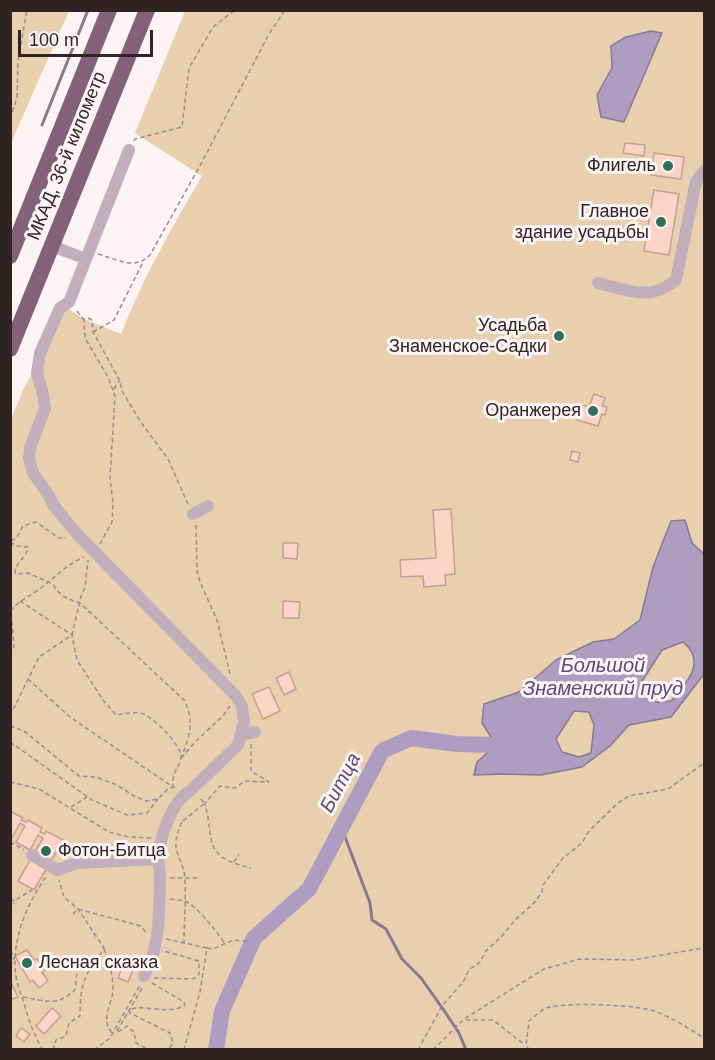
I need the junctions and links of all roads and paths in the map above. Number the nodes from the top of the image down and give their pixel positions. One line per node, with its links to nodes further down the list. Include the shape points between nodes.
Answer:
1 (27, 10): 6 (path, via 18,61 17,98)
2 (109, 10): 11 (highway, МКАД, 36-й километр)
3 (147, 10): 10 (highway, МКАД, 36-й километр)
4 (235, 10): 8 (path, via 213,27 189,68 182,127 135,139)
5 (285, 10): 13 (path)
6 (11, 115): 7 (path)
7 (10, 120)
8 (129, 150): 12 (lane)
9 (705, 171): 14 (lane, via 696,181 676,280 647,294)
10 (52, 246): 12 (lane); 16 (highway, МКАД, 36-й километр)
11 (10, 256)
12 (86, 259): 13 (path, via 96,253 134,264); 21 (lane, via 39,359 37,373 45,408 29,458 33,473 54,506)
13 (143, 262): 15 (path, via 114,320)
14 (598, 283)
15 (93, 332): 17 (path); 18 (path, via 92,320 84,319 85,338)
16 (10, 349)
17 (120, 381): 18 (path); 20 (path, via 140,421 168,459)
18 (114, 389): 23 (path, via 112,522)
19 (208, 506): 20 (lane)
20 (193, 514): 30 (path, via 197,571 218,620)
21 (78, 535): 22 (path, via 59,538 36,522 23,526); 23 (lane)
22 (10, 542): 24 (path, via 28,547 15,573 28,573)
23 (91, 554): 24 (path); 26 (path); 30 (lane)
24 (47, 582): 25 (path); 26 (path, via 66,598)
25 (19, 601): 27 (path); 28 (path, via 11,610 14,646)
26 (80, 603): 27 (path); 35 (path, via 185,701 192,718)
27 (72, 635): 29 (path, via 39,657); 35 (path, via 77,660 116,715 142,713 180,750)
28 (10, 655)
29 (28, 679): 31 (path); 38 (path, via 70,717)
30 (236, 696): 33 (lane); 35 (path, via 223,716)
31 (10, 716)
32 (10, 726): 40 (path, via 24,731 79,776 96,777 146,801)
33 (249, 733): 39 (lane); 42 (path, via 251,771 269,782 245,781 235,788 220,786)
34 (10, 742): 41 (path)
35 (181, 758): 38 (path, via 172,776)
36 (705, 763): 89 (path, via 668,789 629,796 589,831 582,843 563,858 534,903 470,970 442,1006)
37 (10, 782): 43 (path, via 39,789)
38 (173, 787): 39 (path); 40 (path)
39 (187, 793): 42 (path); 44 (lane)
40 (161, 796): 41 (path, via 147,813 127,815)
41 (87, 797): 43 (path)
42 (205, 803): 45 (path); 51 (path, via 214,850)
43 (70, 807): 46 (path, via 108,832)
44 (170, 818): 45 (path); 46 (lane)
45 (182, 822): 54 (path, via 176,836 176,852)
46 (162, 840): 50 (lane)
47 (10, 842): 49 (path)
48 (238, 854): 51 (path)
49 (32, 855): 53 (lane)
50 (158, 859): 53 (lane, via 77,863); 56 (lane)
51 (234, 863): 52 (path)
52 (251, 868)
53 (54, 870): 62 (path, via 64,897); 73 (path, via 39,888 22,922)
54 (185, 878): 55 (path); 56 (path); 60 (path)
55 (198, 878)
56 (160, 879): 58 (lane)
57 (33, 890): 61 (path)
58 (159, 898): 60 (path); 68 (lane)
59 (10, 899): 61 (path)
60 (184, 901): 66 (path); 67 (path, via 216,928)
61 (14, 902): 63 (path)
62 (78, 909): 64 (path); 68 (path, via 141,926); 69 (path)
63 (10, 911)
64 (73, 914)
65 (247, 941): 67 (path)
66 (184, 943): 68 (path); 70 (path)
67 (225, 944): 70 (path)
68 (157, 945): 76 (lane); 76 (path, via 199,961 199,974 191,979)
69 (104, 948): 80 (path, via 111,964 113,988 106,1023); 85 (path, via 89,969 80,998 80,1016 69,1023 66,1036 56,1040)
70 (207, 948): 83 (path)
71 (705, 948): 79 (path, via 632,960 580,959 559,963)
72 (10, 950): 73 (path)
73 (15, 956): 75 (path); 77 (path)
74 (81, 960): 77 (path, via 75,990 65,998 56,1003)
75 (10, 968)
76 (146, 980): 78 (path); 78 (path, via 185,1005 178,1009); 80 (path)
77 (22, 997): 84 (path)
78 (129, 1010): 87 (path, via 117,1031 127,1026 134,1032 136,1043); 88 (path, via 170,1033 173,1042)
79 (464, 1019): 82 (path, via 493,1020); 90 (path)
80 (112, 1034): 86 (path)
81 (705, 1038): 82 (path, via 650,1010 558,1005 543,1010 530,1021)
82 (526, 1046): 91 (path)
83 (184, 1049)
84 (43, 1050)
85 (52, 1050)
86 (94, 1050)
87 (150, 1050)
88 (168, 1050)
89 (418, 1050)
90 (434, 1050)
91 (530, 1050)

